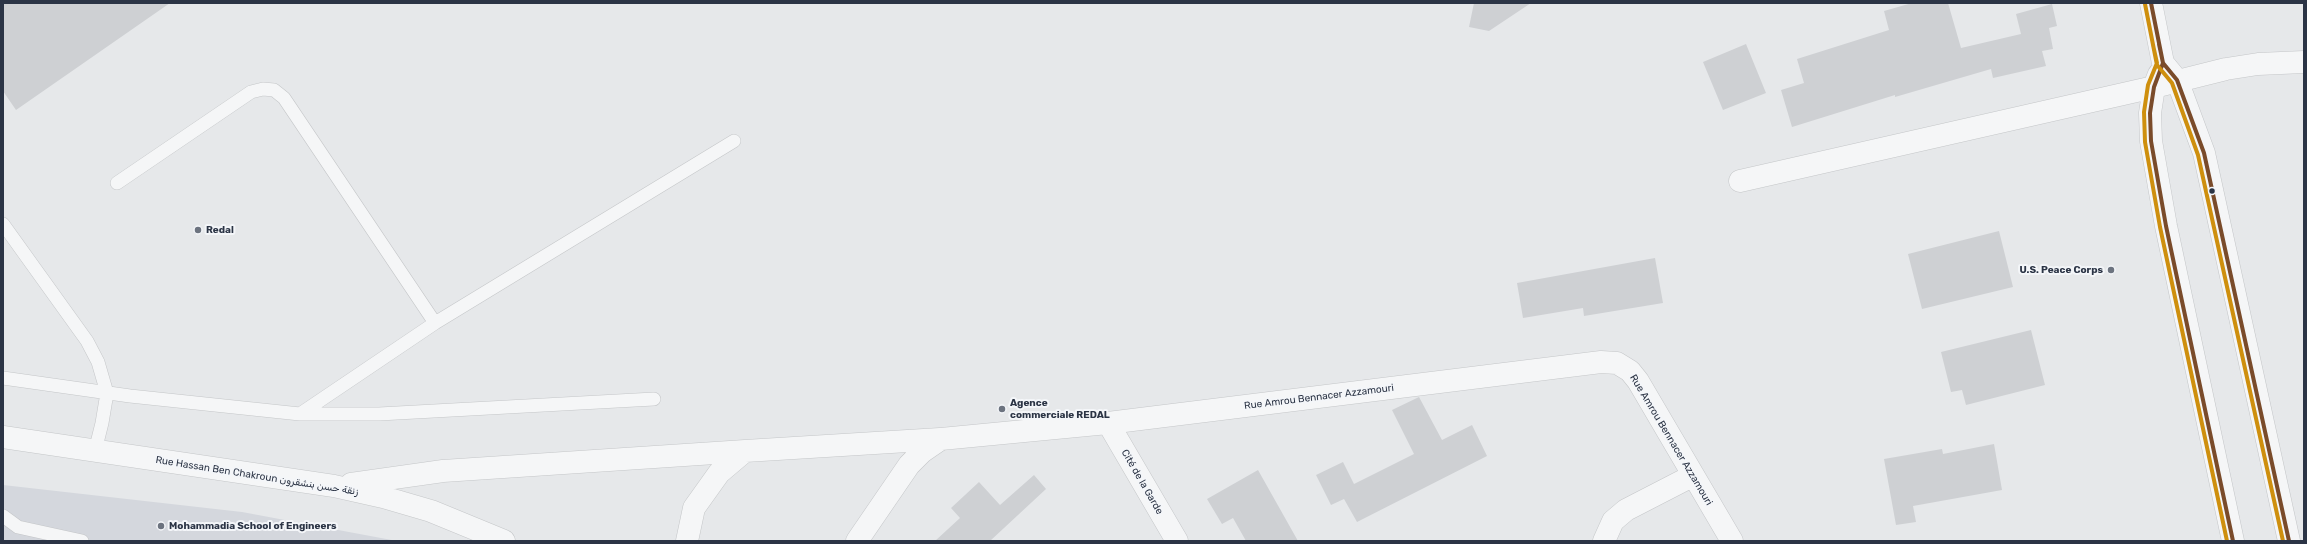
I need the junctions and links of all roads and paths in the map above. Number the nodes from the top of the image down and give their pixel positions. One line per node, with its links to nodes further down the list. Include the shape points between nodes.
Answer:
1 (2150, 3): 3 (street)
2 (2304, 62): 4 (street, via 2258,64)
3 (2164, 63): 4 (street); 5 (street)
4 (2177, 80): 5 (street); 31 (street, via 2204,153)
5 (2154, 87): 7 (street); 30 (street, via 2150,113 2151,141 2166,226)
6 (734, 141): 10 (lane)
7 (1740, 181)
8 (117, 184): 10 (lane, via 251,92 274,90 284,98)
9 (3, 224): 12 (lane, via 87,341 98,362)
10 (435, 323): 14 (lane)
11 (3, 378): 12 (lane)
12 (107, 393): 14 (lane); 18 (lane)
13 (654, 399): 14 (lane, via 379,414)
14 (300, 414)
15 (1108, 424): 17 (street, Rue Amrou Bennacer Azzamouri); 20 (street, Rue Amrou Bennacer Azzamouri, via 1600,362 1617,363 1630,371); 27 (street, Cité de la Garde)
16 (3, 437): 18 (street, Rue Hassan Ben Chakroun زنقة حسن بنشقرون)
17 (941, 439): 19 (street); 26 (street, Rue Amrou Bennacer Azzamouri, via 909,465)
18 (95, 450): 21 (street, Rue Hassan Ben Chakroun زنقة حسن بنشقرون)
19 (744, 451): 21 (street, via 443,471); 25 (street, via 719,473 694,508)
20 (1692, 476): 28 (street, via 1626,510 1613,521); 29 (street, Rue Amrou Bennacer Azzamouri)
21 (334, 486): 24 (street, Rue Hassan Ben Chakroun زنقة حسن بنشقرون, via 431,511)
22 (3, 516): 23 (lane, via 18,527)
23 (82, 541)
24 (504, 541)
25 (687, 541)
26 (857, 541)
27 (1177, 541)
28 (1604, 541)
29 (1732, 541)
30 (2233, 541)
31 (2289, 541)

